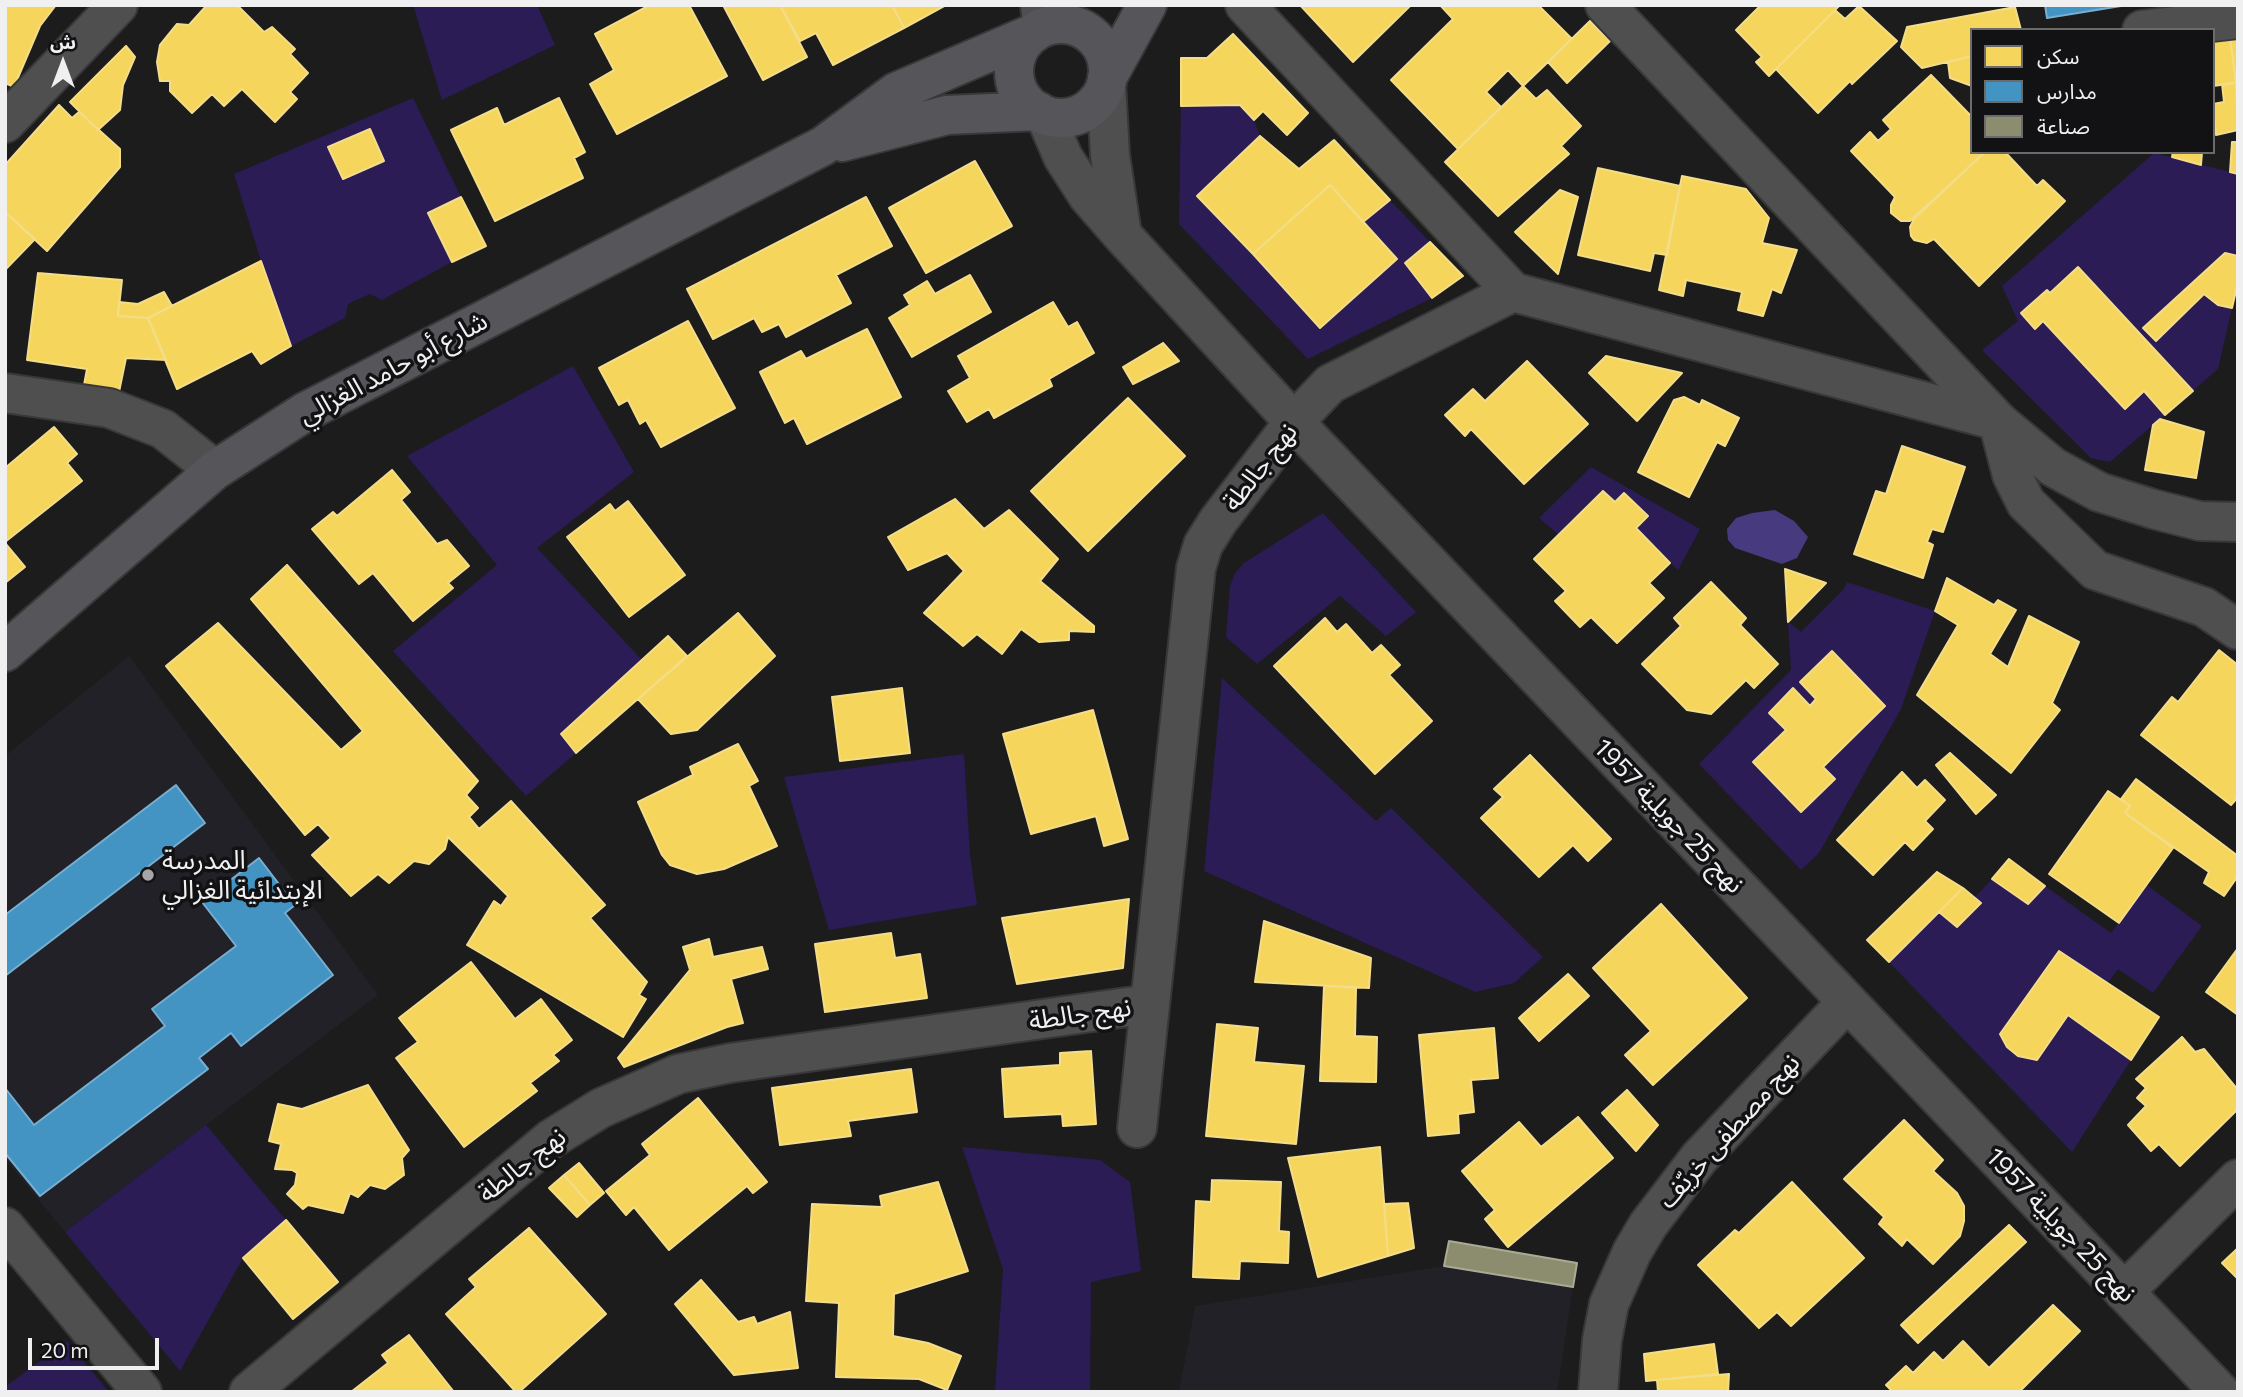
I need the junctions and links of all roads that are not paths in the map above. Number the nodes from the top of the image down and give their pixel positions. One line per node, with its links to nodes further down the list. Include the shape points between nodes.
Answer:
1 (118, 5): 10 (street)
2 (1147, 5): 8 (main road)
3 (1245, 5): 13 (street)
4 (1605, 5): 15 (street)
5 (1050, 19): 8 (main road, via 1095,38 1107,64); 9 (main road, via 1025,41 1014,66 1020,92); 11 (main road, شارع أبو حامد الغزالي, via 896,92)
6 (2238, 19): 7 (street)
7 (2159, 28)
8 (1107, 81): 9 (main road, via 1100,97 1075,115 1060,118); 12 (street, via 1110,155)
9 (1042, 113): 11 (main road, شارع أبو حامد الغزالي, via 947,115); 12 (street, نهج 25 جويلية 1957, via 1088,196)
10 (5, 124)
11 (823, 146): 17 (main road, شارع أبو حامد الغزالي, via 305,412)
12 (1122, 235): 16 (street, نهج 25 جويلية 1957)
13 (1513, 292): 15 (street); 16 (street, نهج جالطة, via 1330,384)
14 (5, 393): 17 (street, via 109,408 163,429)
15 (1998, 421): 18 (street, via 2053,467 2099,492 2200,521); 19 (street, via 2012,475 2026,503 2095,570 2204,607)
16 (1294, 422): 21 (street, نهج 25 جويلية 1957); 22 (street, نهج جالطة, via 1218,521 1196,568)
17 (215, 470): 20 (main road, شارع أبو حامد الغزالي)
18 (2238, 522)
19 (2238, 630)
20 (5, 652)
21 (1847, 1002): 26 (street, نهج 25 جويلية 1957); 29 (street, نهج مصطفى خريّف, via 1699,1158 1648,1225 1609,1304)
22 (1149, 1004): 23 (street); 28 (street, نهج جالطة, via 678,1074 601,1108 551,1139)
23 (1137, 1128)
24 (2238, 1180): 26 (street)
25 (5, 1227): 27 (street)
26 (2124, 1292): 30 (street, نهج 25 جويلية 1957)
27 (142, 1392)
28 (249, 1392)
29 (1598, 1392)
30 (2220, 1392)

